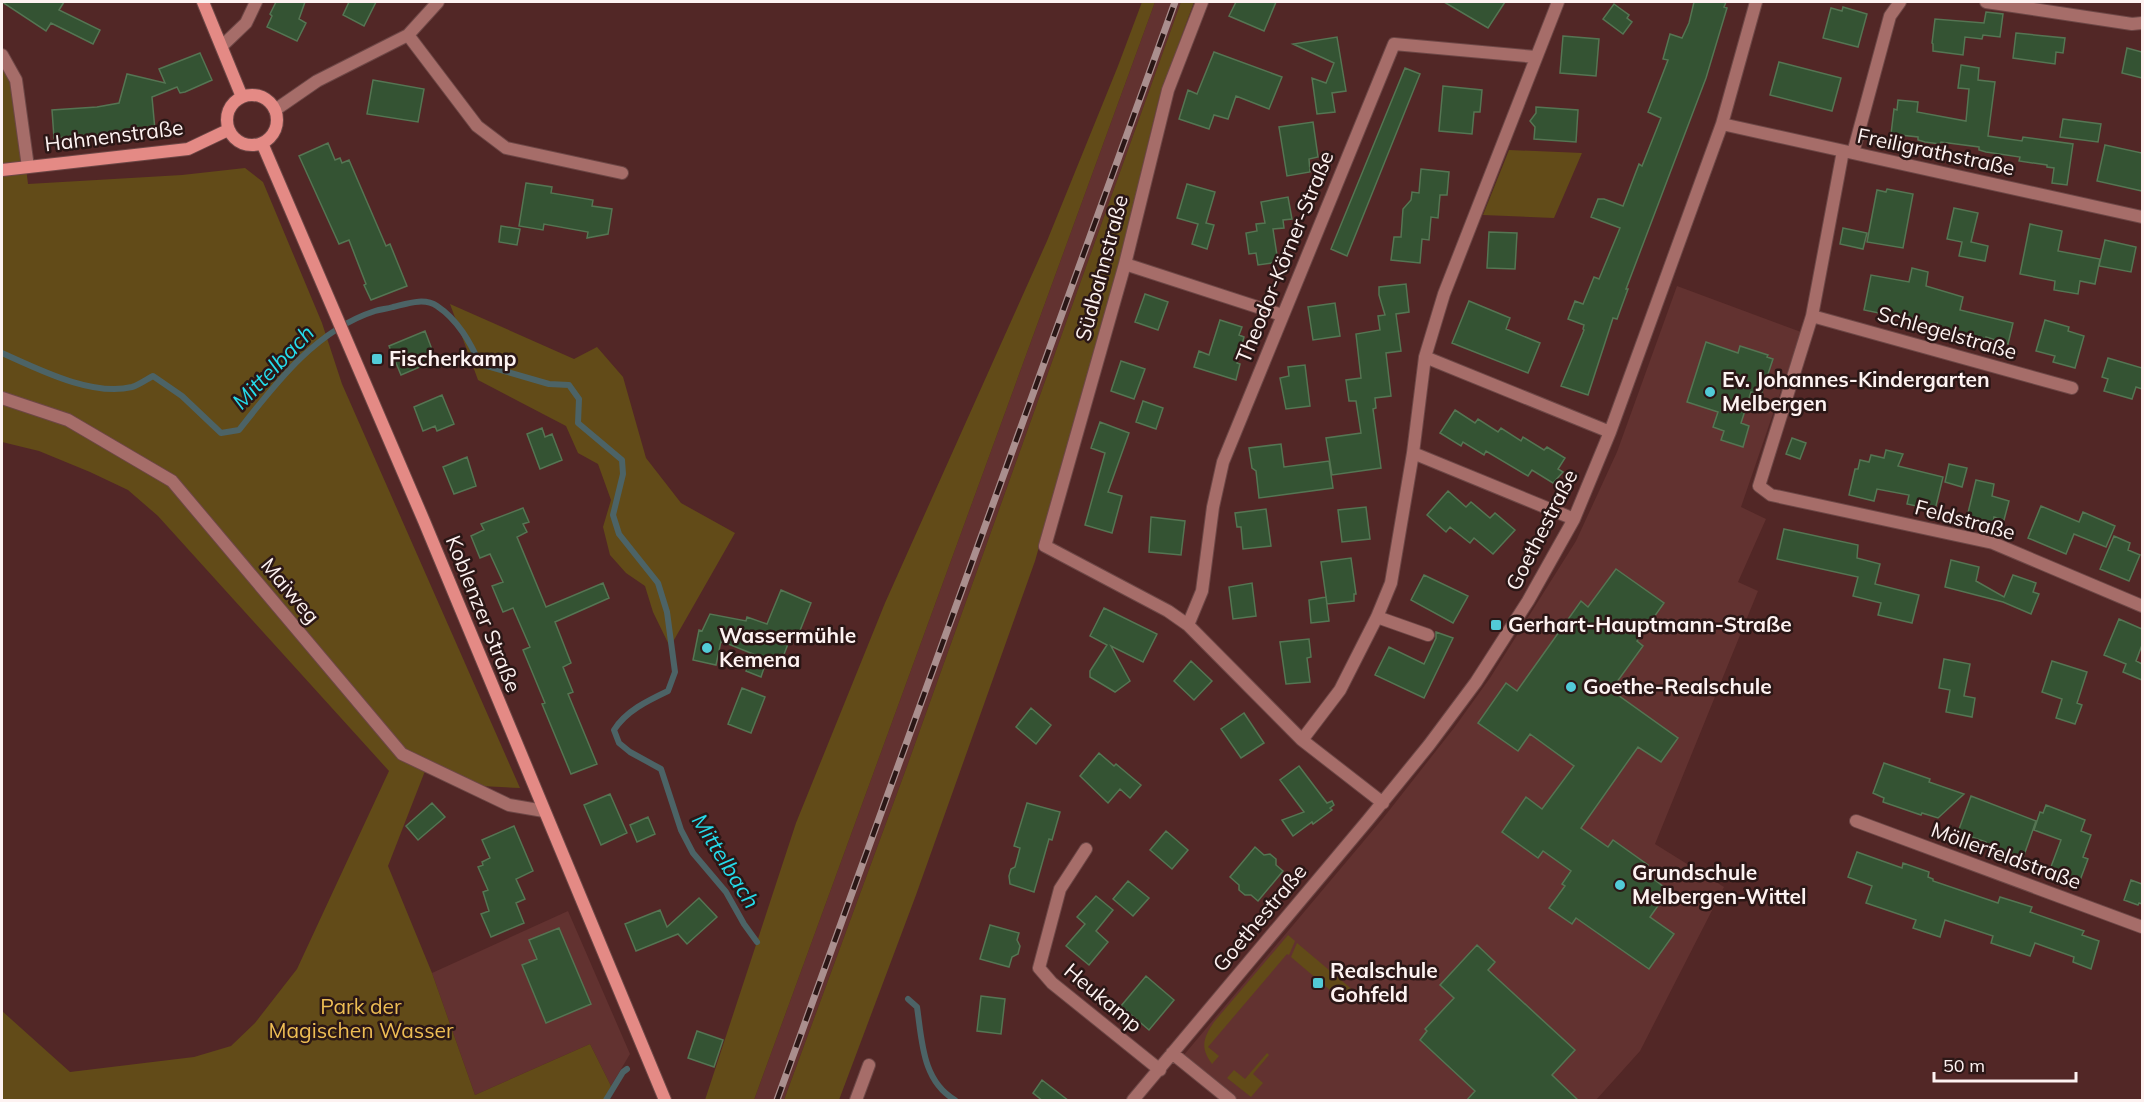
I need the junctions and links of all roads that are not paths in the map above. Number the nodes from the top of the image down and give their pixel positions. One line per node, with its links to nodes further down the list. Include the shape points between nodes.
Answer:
1 (203, 2): 11 (street)
2 (256, 2): 11 (street, via 246,23)
3 (438, 2): 10 (street)
4 (1202, 2): 24 (street, Südbahnstraße, via 1168,90)
5 (1558, 2): 13 (street)
6 (1756, 2): 16 (street, Goethestraße)
7 (1900, 2): 19 (street, via 1890,16)
8 (1986, 2): 9 (street)
9 (2142, 23)
10 (408, 35): 15 (street, via 317,81); 22 (street, via 477,126 506,148)
11 (222, 46): 14 (street)
12 (2, 55): 20 (street, via 16,81)
13 (1536, 57): 25 (street, Theodor-Körner-Straße, via 1394,44); 27 (street, via 1444,294)
14 (242, 96): 15 (street, via 265,98); 17 (street, via 227,114)
15 (275, 110): 18 (street, via 276,126)
16 (1722, 124): 19 (street, Freiligrathstraße); 30 (street, Goethestraße)
17 (228, 130): 18 (street, via 239,142); 20 (street, Hahnenstraße, via 188,149)
18 (262, 143): 39 (street, Koblenzer Straße)
19 (1848, 152): 23 (street, Freiligrathstraße); 26 (street)
20 (28, 167): 21 (street, Hahnenstraße)
21 (2, 170)
22 (622, 173)
23 (2142, 217)
24 (1125, 264): 25 (street); 35 (street, Südbahnstraße, via 1045,546 1168,611)
25 (1282, 315): 35 (street, Theodor-Körner-Straße, via 1223,462 1202,591)
26 (1812, 316): 28 (street, Schlegelstraße); 33 (street, Feldstraße, via 1759,486 1771,495 1994,543)
27 (1425, 357): 30 (street); 31 (street)
28 (2072, 388)
29 (2, 398): 39 (street, Maiweg, via 68,420 172,481 402,754 509,805)
30 (1610, 432): 32 (street, Goethestraße)
31 (1413, 453): 32 (street); 34 (street, via 1391,583)
32 (1574, 519): 38 (street, Goethestraße, via 1476,682)
33 (2142, 606)
34 (1377, 617): 36 (street); 37 (street, via 1340,690)
35 (1188, 626): 37 (street)
36 (1428, 636)
37 (1302, 740): 38 (street)
38 (1383, 803): 43 (street, Goethestraße)
39 (544, 811): 46 (street, Koblenzer Straße)
40 (1856, 821): 42 (street, Möllerfeldstraße)
41 (1086, 849): 45 (street, Heukamp, via 1060,889 1039,968)
42 (2142, 927)
43 (1172, 1053): 45 (street, Goethestraße); 49 (street)
44 (870, 1065): 47 (street)
45 (1160, 1070): 48 (street, Goethestraße)
46 (665, 1101)
47 (856, 1101)
48 (1133, 1101)
49 (1230, 1101)

